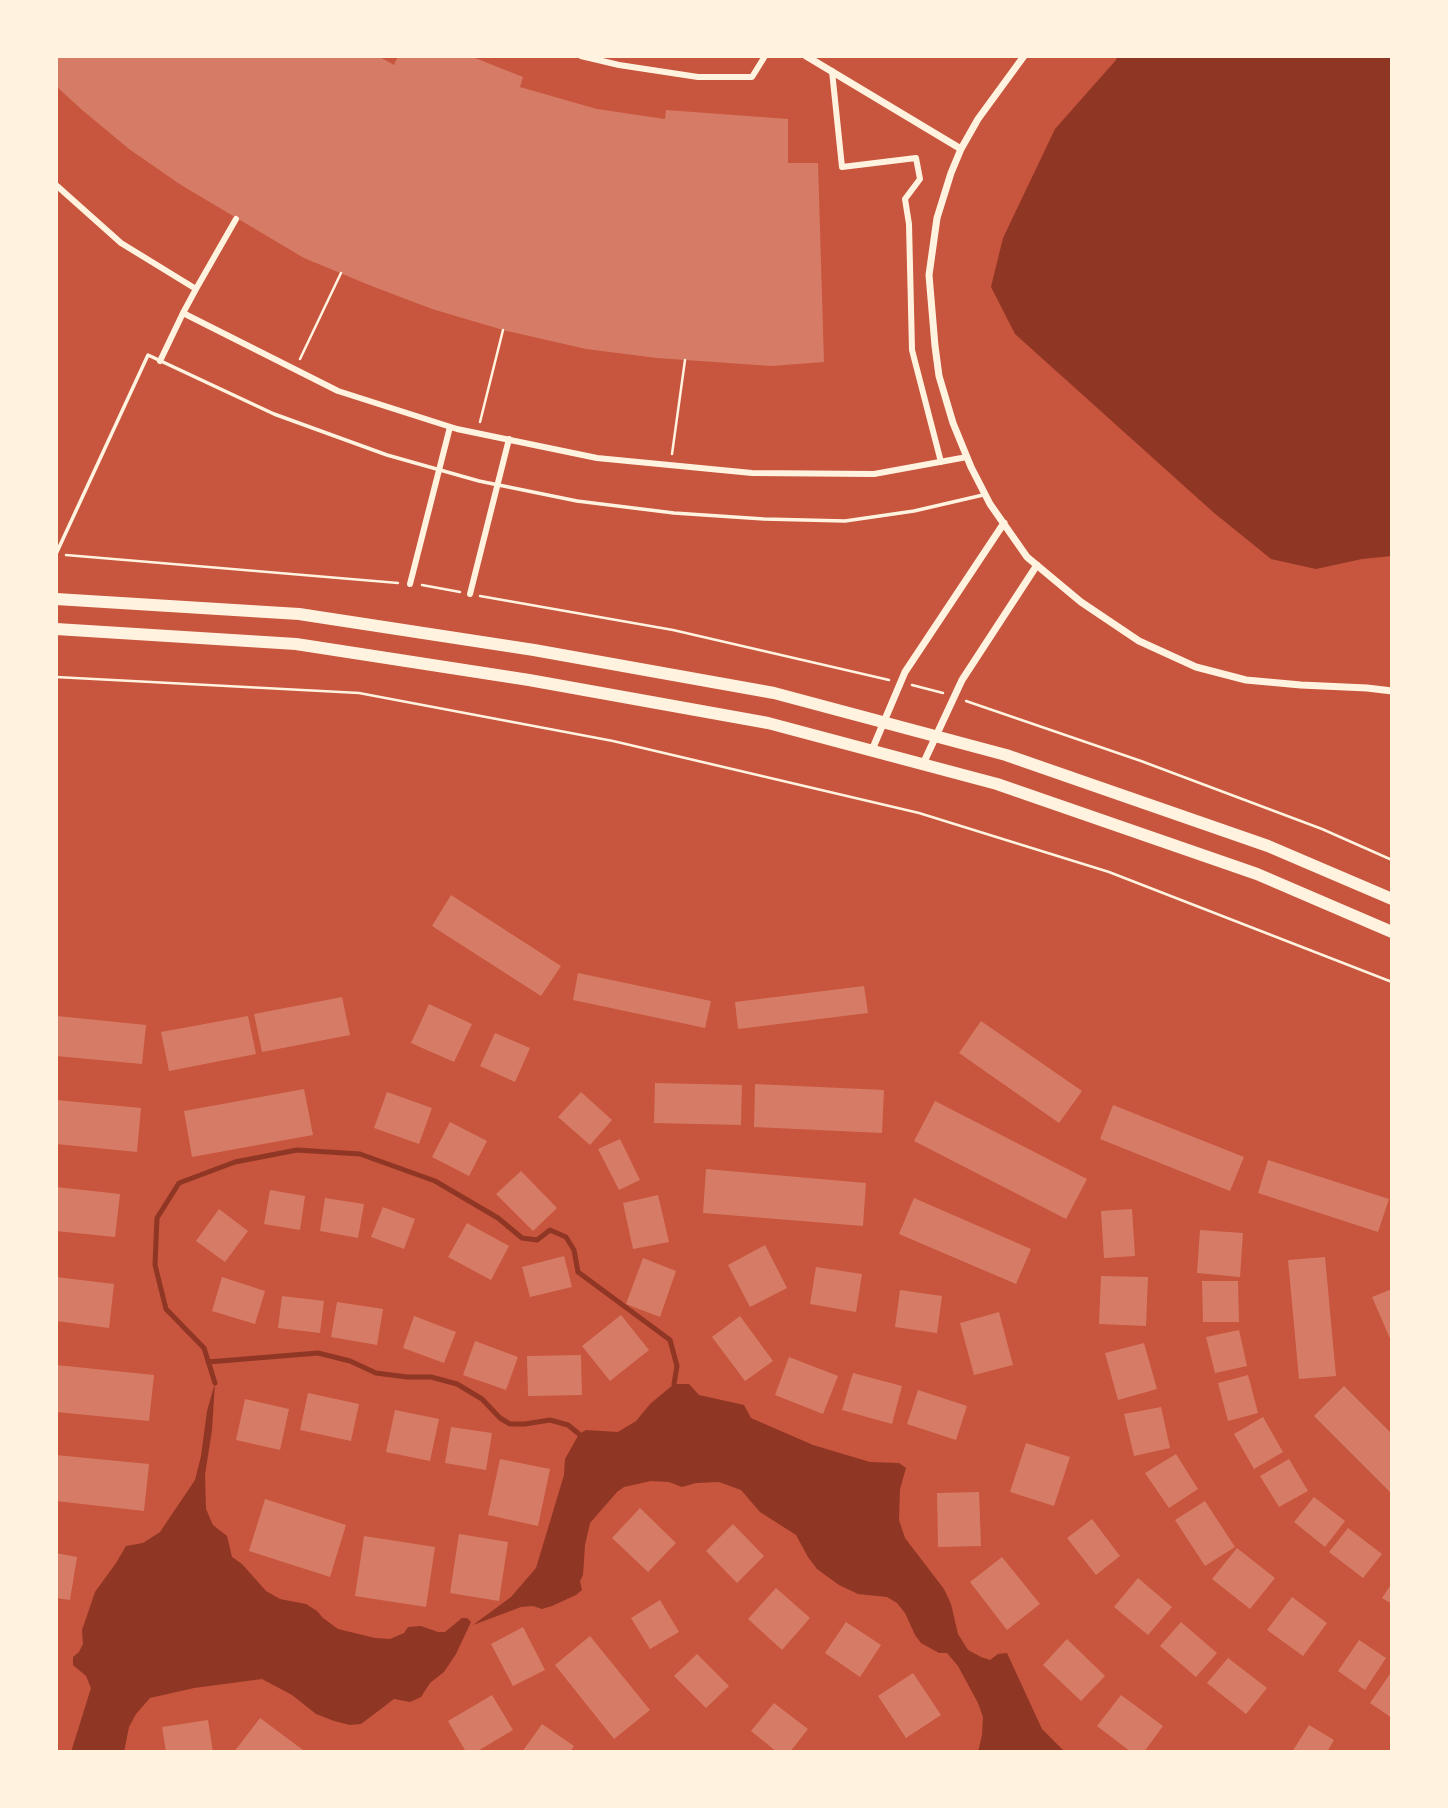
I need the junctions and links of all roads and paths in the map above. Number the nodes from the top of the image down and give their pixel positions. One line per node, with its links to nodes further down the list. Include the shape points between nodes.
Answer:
1 (581, 56): 2 (street, via 698,77 752,77)
2 (765, 56)
3 (806, 56): 5 (street)
4 (1024, 56): 6 (street)
5 (832, 71): 6 (street); 20 (street, via 842,167 916,159 919,179 905,199 912,350)
6 (961, 149): 19 (street, via 937,218 929,275 939,376)
7 (56, 185): 10 (street, via 121,243)
8 (236, 219): 10 (street)
9 (341, 274): 15 (path)
10 (196, 289): 11 (street)
11 (183, 313): 14 (street); 15 (street)
12 (503, 330): 17 (path)
13 (685, 360): 21 (path)
14 (160, 361): 22 (lane, via 274,414); 26 (lane, via 148,355)
15 (295, 369): 16 (street, via 338,391)
16 (450, 426): 17 (street); 22 (street)
17 (477, 433): 18 (street)
18 (509, 439): 21 (street, via 597,458); 23 (street)
19 (967, 457): 20 (street); 24 (street)
20 (941, 462): 21 (street, via 874,474 752,473)
21 (670, 465)
22 (439, 470): 23 (lane); 28 (street)
23 (498, 485): 24 (lane, via 577,501 786,520 845,521); 29 (street)
24 (985, 495): 25 (street)
25 (1004, 523): 27 (street); 33 (street)
26 (56, 554): 28 (path)
27 (1037, 565): 34 (street, via 1139,641 1196,667 1246,680); 35 (street)
28 (410, 584): 29 (path)
29 (470, 594): 33 (path, via 673,630)
30 (56, 599): 36 (main road, via 312,616 774,693)
31 (56, 629): 38 (main road, via 296,644 768,723)
32 (56, 677): 43 (path, via 359,693 613,741 931,817 1109,873)
33 (900, 682): 35 (path); 36 (street)
34 (1392, 691)
35 (954, 697): 37 (street); 40 (path, via 1141,761)
36 (883, 722): 37 (main road); 38 (street)
37 (936, 736): 39 (street); 41 (main road, via 1006,755 1268,846)
38 (872, 750): 39 (main road)
39 (923, 764): 42 (main road, via 997,784 1257,874)
40 (1392, 860)
41 (1392, 899)
42 (1392, 932)
43 (1392, 982)

